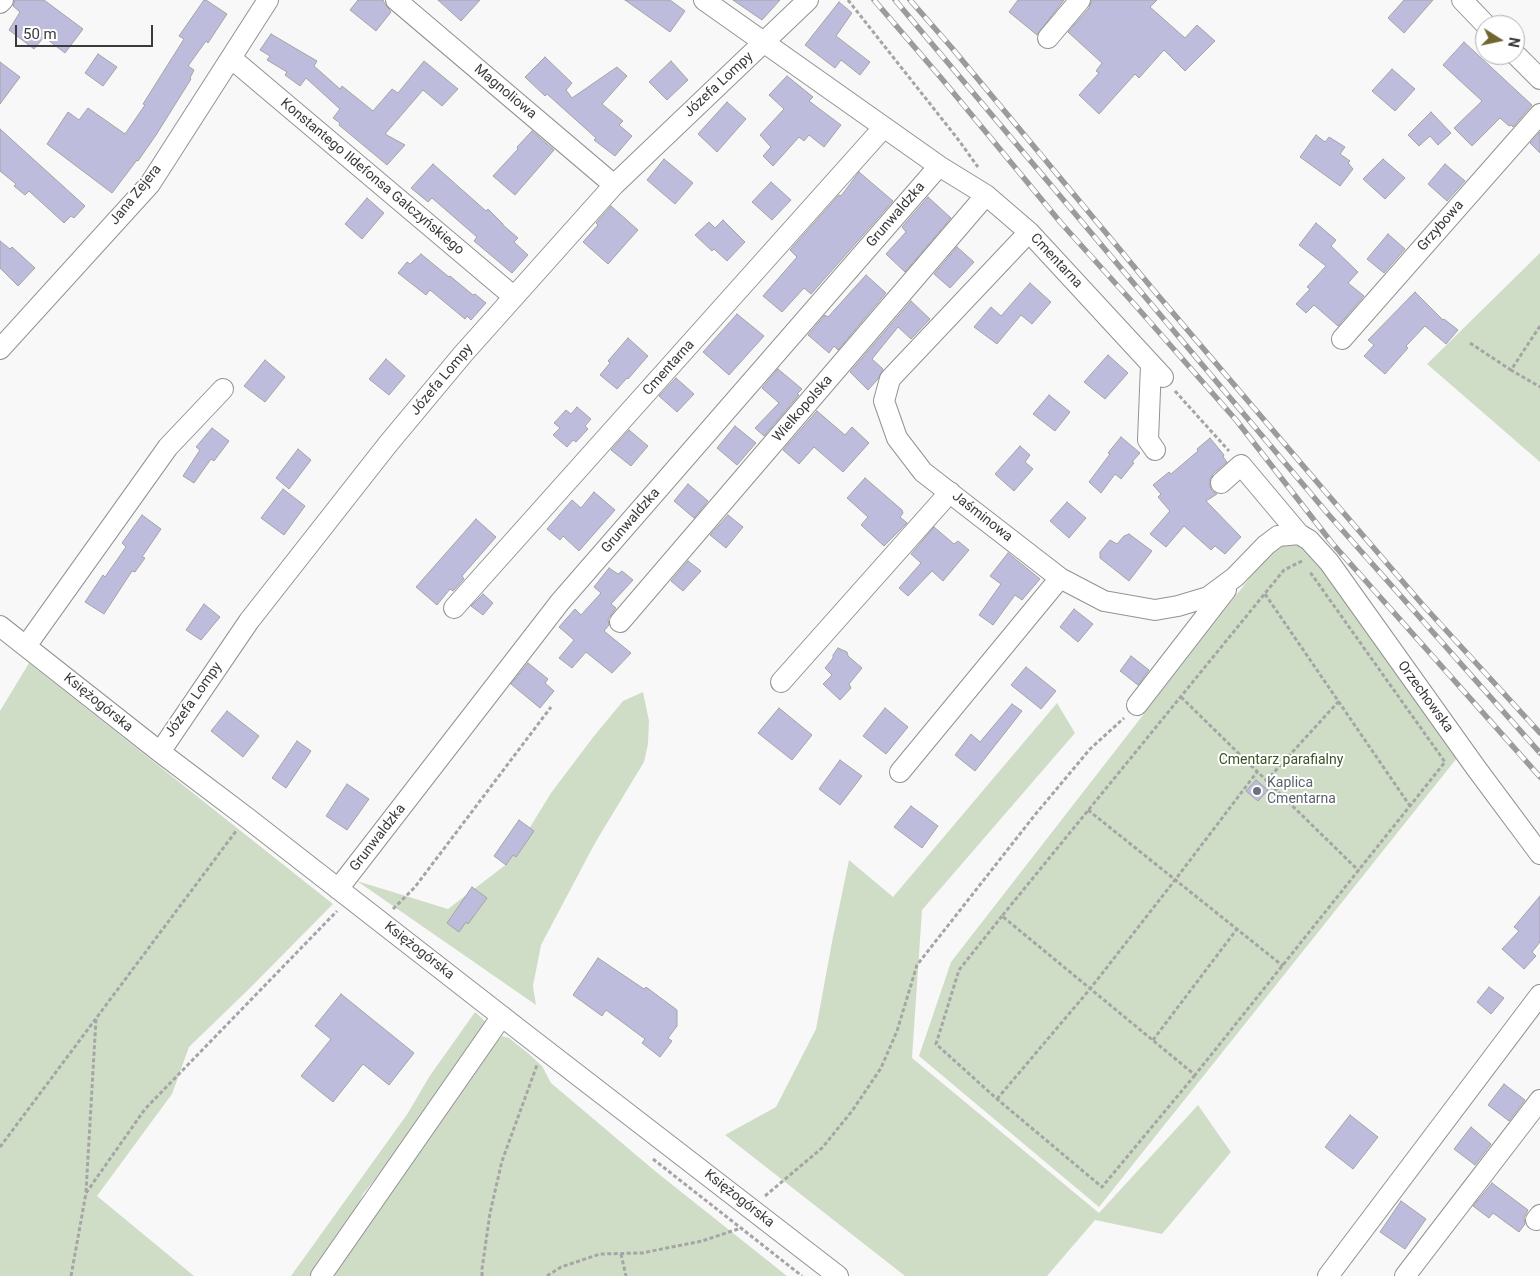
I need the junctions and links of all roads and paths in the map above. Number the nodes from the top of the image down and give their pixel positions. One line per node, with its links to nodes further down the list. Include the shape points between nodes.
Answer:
1 (2, 0): 9 (street)
2 (268, 0): 13 (street, Jana Zejera)
3 (396, 0): 20 (street, Magnoliowa)
4 (704, 0): 12 (street, Cmentarna)
5 (808, 0): 12 (street, Józefa Lompy)
6 (848, 0): 19 (path)
7 (1080, 0): 11 (street)
8 (1462, 0): 10 (street)
9 (0, 3)
10 (1476, 15)
11 (1048, 38)
12 (764, 43): 17 (street, Cmentarna); 20 (street, Józefa Lompy)
13 (231, 58): 23 (street, Konstantego Ildefonsa Gałczyńskiego); 27 (street, Jana Zejera, via 150,184)
14 (1525, 64): 15 (street)
15 (1540, 79)
16 (1540, 114): 25 (street, Grzybowa)
17 (884, 127): 18 (street, Cmentarna); 41 (street, Cmentarna)
18 (939, 166): 21 (street, Cmentarna); 60 (street, Grunwaldzka, via 560,602)
19 (983, 174)
20 (614, 185): 23 (street, Józefa Lompy)
21 (986, 195): 22 (street, Cmentarna); 42 (street, Wielkopolska)
22 (1029, 232): 29 (street, Cmentarna); 35 (street, Jaśminowa, via 890,379 884,401 897,438 923,472)
23 (513, 296): 50 (street, Józefa Lompy, via 388,444 261,606)
24 (1540, 326): 28 (path)
25 (1342, 339)
26 (1470, 343): 28 (path)
27 (0, 349)
28 (1511, 370): 30 (path)
29 (1157, 371): 32 (street, via 1148,440); 33 (path)
30 (1540, 387)
31 (223, 388): 44 (street, via 168,447)
32 (1155, 450)
33 (1241, 465): 34 (street); 36 (street, Orzechowska)
34 (1221, 482)
35 (950, 492): 39 (street, Jaśminowa); 45 (street)
36 (1299, 537): 38 (street, Jaśminowa, via 1278,536); 40 (path, via 1290,542 1302,561 1284,570); 57 (street, Orzechowska, via 1329,562)
37 (1308, 569): 54 (path, via 1445,762)
38 (1235, 577): 39 (street, Jaśminowa, via 1208,597 1155,610 1104,601); 48 (street)
39 (1060, 578): 51 (street)
40 (1265, 594): 46 (path); 47 (path)
41 (454, 608)
42 (620, 622)
43 (0, 626): 44 (street, Księżogórska)
44 (26, 646): 50 (street, Księżogórska)
45 (781, 682)
46 (1180, 697): 52 (path); 55 (path)
47 (1338, 701): 53 (path); 54 (path)
48 (1137, 705): 77 (path, via 1090,749 917,966 897,1031 881,1068 852,1111 822,1148)
49 (551, 707): 62 (path, via 415,887)
50 (160, 752): 56 (street, Księżogórska)
51 (900, 772)
52 (1257, 772): 53 (path); 59 (path)
53 (1266, 781): 58 (path)
54 (1411, 806): 58 (path)
55 (1088, 810): 59 (path); 61 (path)
56 (246, 816): 60 (street, Księżogórska); 68 (path)
57 (1540, 854)
58 (1359, 871): 64 (path)
59 (1176, 880): 63 (path); 65 (path)
60 (344, 893): 62 (street, Księżogórska); 76 (path, via 145,1109)
61 (1002, 916): 65 (path); 72 (path, via 959,970 936,1044)
62 (380, 922): 67 (street, Księżogórska)
63 (1237, 929): 64 (path); 69 (path)
64 (1283, 966): 71 (path)
65 (1090, 989): 69 (path); 72 (path)
66 (1540, 995): 87 (street)
67 (502, 1016): 70 (street, Księżogórska); 81 (street)
68 (96, 1018): 74 (path); 76 (path)
69 (1153, 1041): 71 (path)
70 (545, 1049): 77 (street, Księżogórska); 82 (path, via 502,1161 490,1213)
71 (1196, 1075): 72 (path, via 1102,1187)
72 (997, 1099)
73 (1540, 1100): 88 (street)
74 (0, 1147)
75 (651, 1158): 78 (path)
76 (86, 1193): 80 (path)
77 (751, 1208): 78 (path); 86 (street, Księżogórska)
78 (740, 1229): 79 (path, via 702,1241); 85 (path)
79 (621, 1254): 83 (path, via 600,1254 561,1267); 84 (path)
80 (71, 1276)
81 (321, 1276)
82 (482, 1276)
83 (547, 1276)
84 (626, 1276)
85 (802, 1276)
86 (838, 1276)
87 (1328, 1276)
88 (1405, 1276)

